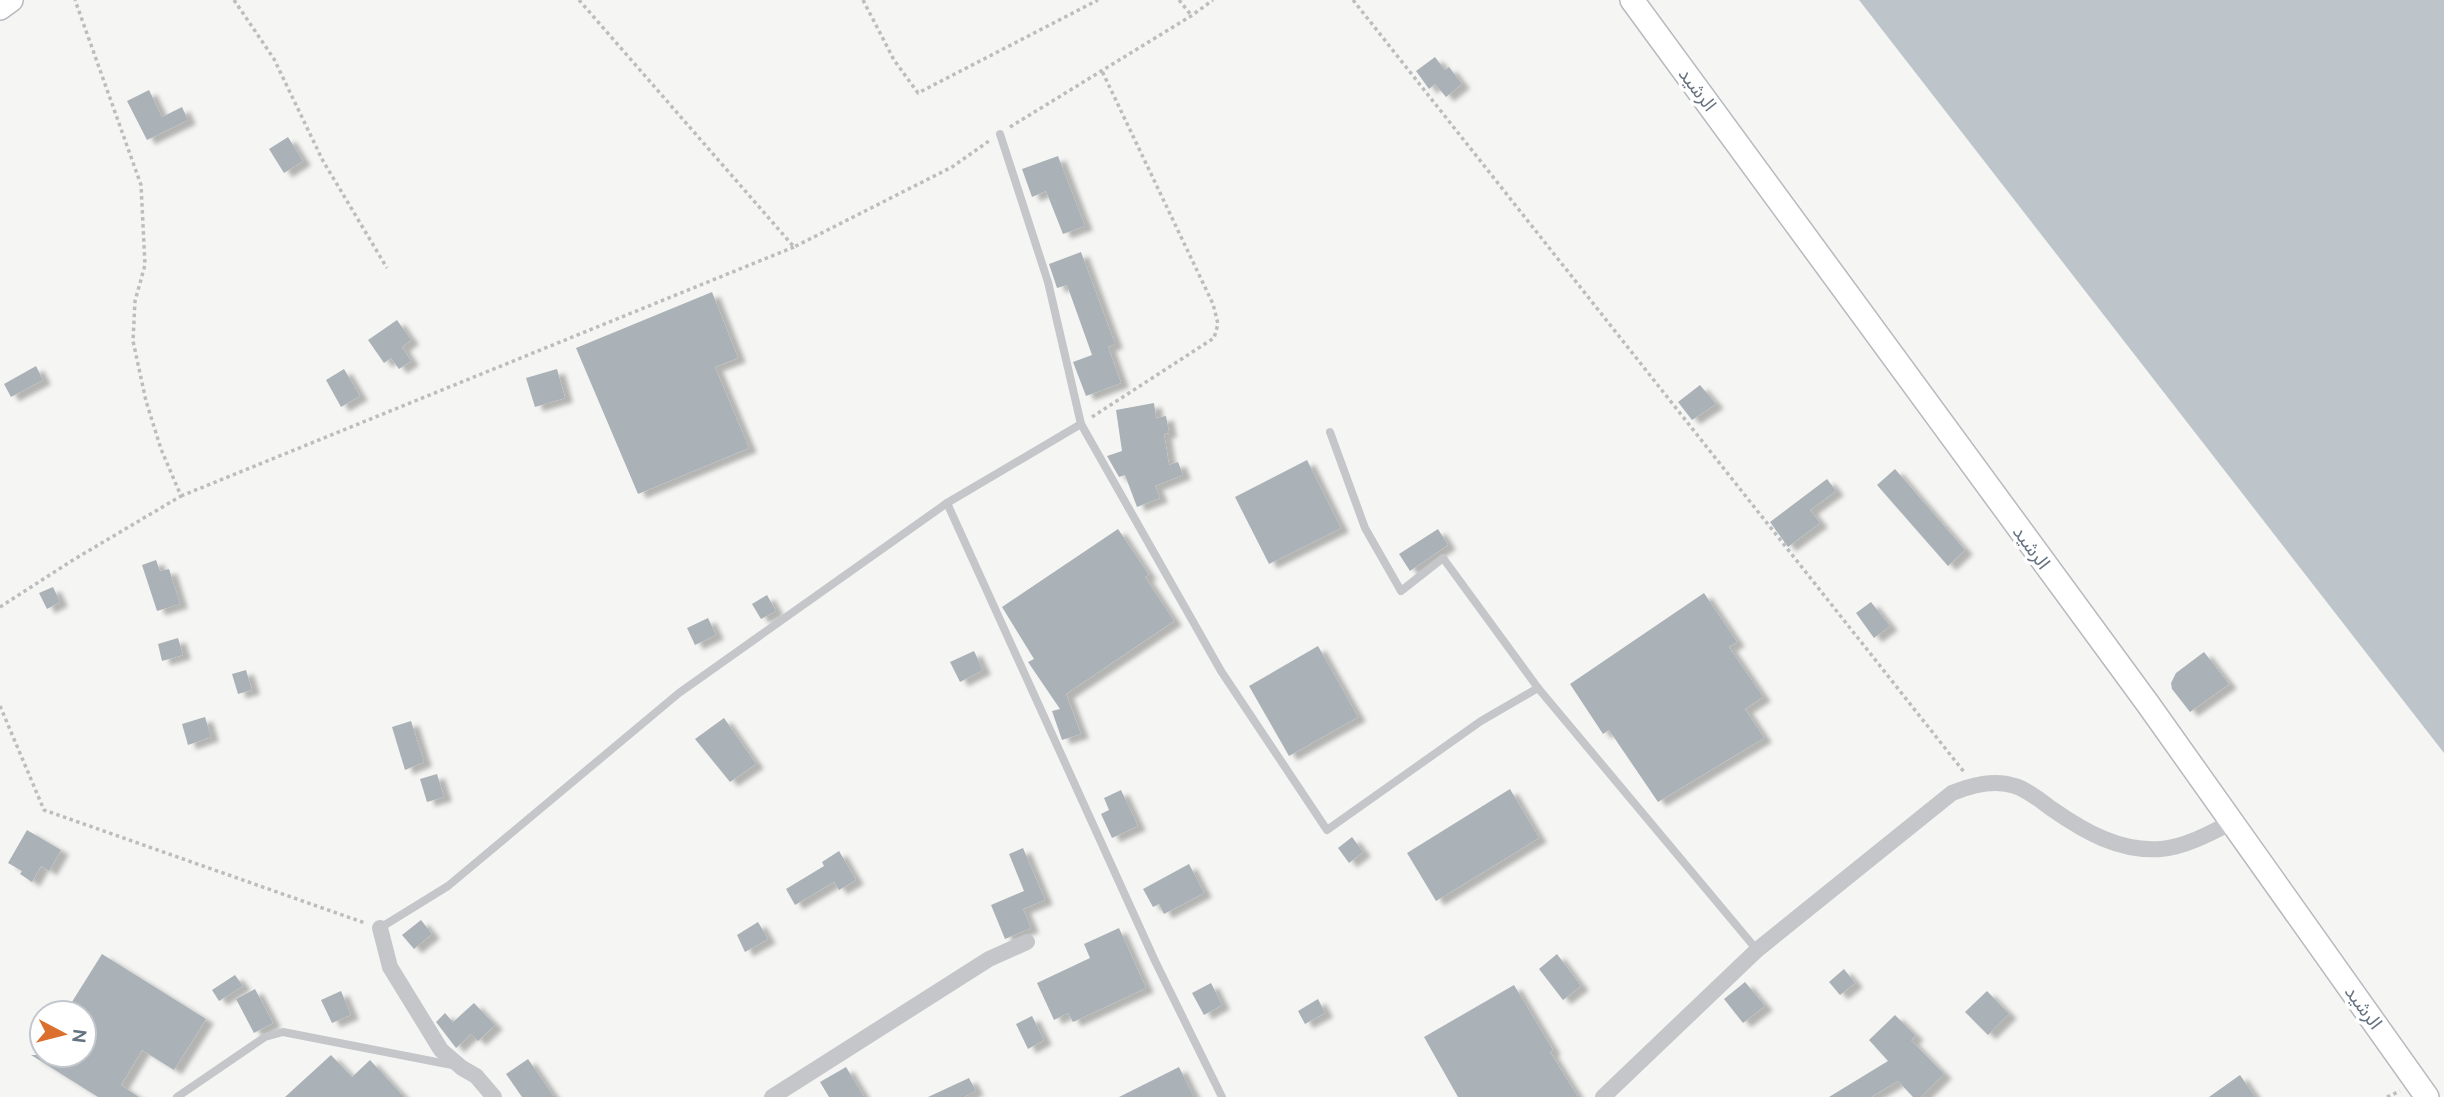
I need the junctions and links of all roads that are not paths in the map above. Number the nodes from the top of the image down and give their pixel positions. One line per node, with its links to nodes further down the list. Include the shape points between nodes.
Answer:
1 (11, 0): 3 (main road)
2 (1632, 0): 9 (main road, الرشيد)
3 (0, 8)
4 (1000, 134): 5 (lane, via 1048,282)
5 (1082, 424): 7 (lane); 8 (lane, via 1221,671 1327,830 1481,721)
6 (1330, 432): 8 (lane, via 1365,528 1401,591 1443,558)
7 (947, 503): 10 (lane, via 679,693 448,886); 17 (lane, via 1155,961)
8 (1538, 688): 12 (lane)
9 (2232, 822): 12 (street, via 2164,849 2115,845 2016,786 1973,785 1952,793); 19 (main road, الرشيد)
10 (380, 928): 13 (street, via 390,967 441,1050)
11 (1027, 942): 16 (street, via 989,959)
12 (1757, 950): 18 (street)
13 (462, 1068): 14 (lane, via 283,1032 265,1037); 15 (street)
14 (177, 1097)
15 (494, 1097)
16 (772, 1097)
17 (1222, 1097)
18 (1603, 1097)
19 (2427, 1097)

